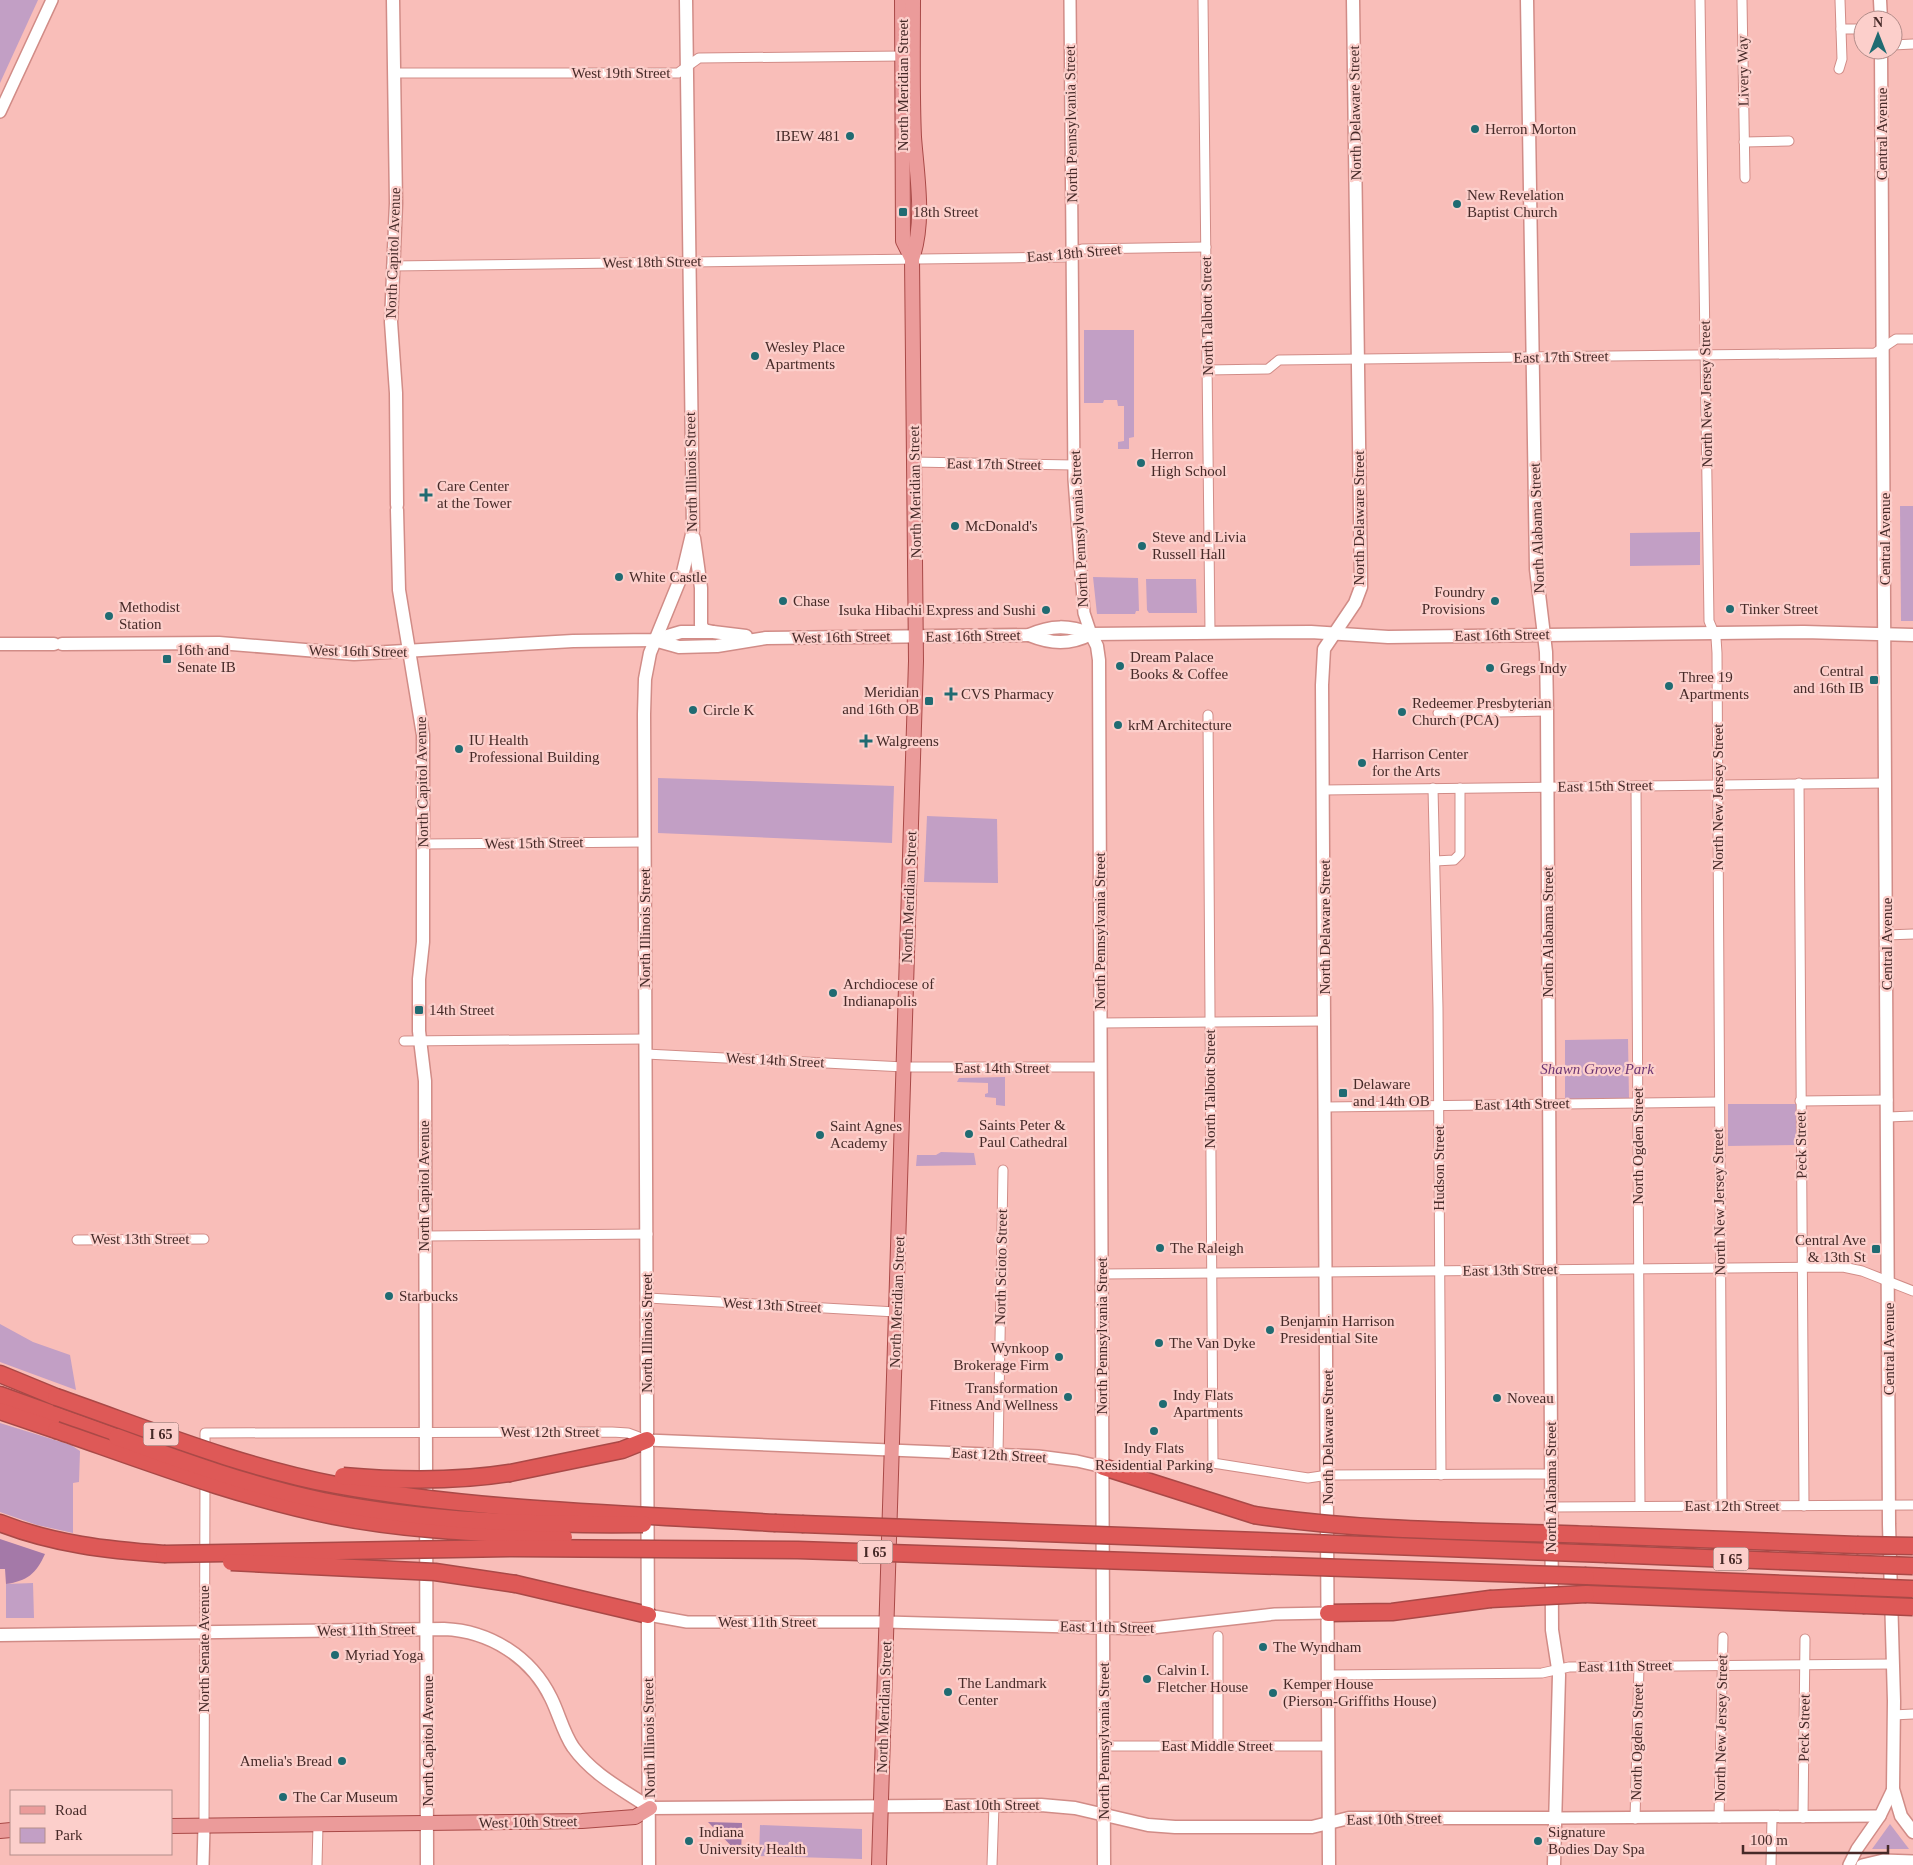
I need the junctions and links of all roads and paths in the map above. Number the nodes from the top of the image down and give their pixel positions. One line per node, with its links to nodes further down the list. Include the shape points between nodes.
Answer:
1 (52, 0): 20 (street)
2 (393, 0): 19 (main road, North Capitol Avenue)
3 (686, 0): 17 (main road, North Illinois Street)
4 (902, 0): 15 (main road, North Meridian Street)
5 (913, 0): 26 (main road, North Meridian Street, via 914,136 919,219 918,241)
6 (1070, 0): 25 (street, North Pennsylvania Street)
7 (1204, 0): 24 (street, North Talbott Street)
8 (1353, 0): 33 (main road, North Delaware Street)
9 (1527, 0): 32 (main road, North Alabama Street)
10 (1700, 0): 31 (street, North New Jersey Street)
11 (1742, 0): 22 (street, Livery Way)
12 (1840, 0): 13 (street)
13 (1841, 29): 14 (street); 18 (street)
14 (1853, 29)
15 (903, 56): 17 (street, West 19th Street, via 699,58); 26 (main road, North Meridian Street, via 903,241)
16 (1881, 60): 30 (main road, Central Avenue)
17 (687, 66): 19 (street, West 19th Street, via 678,73); 27 (main road, North Illinois Street)
18 (1839, 69)
19 (394, 73): 28 (main road, North Capitol Avenue, via 396,204)
20 (0, 112)
21 (1789, 141): 22 (street)
22 (1744, 142): 23 (street, Livery Way)
23 (1745, 178)
24 (1206, 247): 25 (street, East 18th Street, via 1082,249); 34 (street, North Talbott Street)
25 (1072, 253): 26 (street, East 18th Street, via 1064,257); 36 (street, North Pennsylvania Street)
26 (912, 258): 27 (street, West 18th Street); 35 (main road, North Meridian Street)
27 (688, 262): 28 (street, West 18th Street); 37 (main road, North Illinois Street)
28 (392, 266): 50 (main road, North Capitol Avenue, via 399,590)
29 (1913, 339): 30 (street, East 17th Street, via 1896,339)
30 (1884, 347): 31 (street, East 17th Street, via 1875,353); 44 (main road, Central Avenue)
31 (1706, 355): 32 (street, East 17th Street); 40 (street, North New Jersey Street, via 1709,621)
32 (1532, 357): 33 (street, East 17th Street); 43 (main road, North Alabama Street, via 1536,569)
33 (1358, 359): 34 (street, East 17th Street, via 1279,360 1268,369); 42 (main road, North Delaware Street, via 1361,587 1355,603)
34 (1207, 370): 39 (street, North Talbott Street)
35 (914, 462): 36 (street, East 17th Street); 46 (main road, North Meridian Street)
36 (1074, 465): 41 (street, North Pennsylvania Street, via 1084,613)
37 (693, 530): 38 (main road, via 701,588 701,625 704,630); 48 (main road, North Illinois Street, via 683,572)
38 (713, 632): 47 (main road, West 16th Street); 48 (main road, West 16th Street, via 681,632)
39 (1210, 632): 41 (main road, East 16th Street); 42 (main road, East 16th Street)
40 (1713, 632): 43 (main road, East 16th Street); 44 (main road, East 16th Street); 56 (street, North New Jersey Street, via 1717,645)
41 (1091, 634): 46 (main road, East 16th Street, via 1074,627 1046,627 1029,635); 69 (main road, North Pennsylvania Street, via 1099,660)
42 (1333, 634): 43 (main road, East 16th Street, via 1388,637); 61 (main road, North Delaware Street, via 1323,658)
43 (1544, 635): 51 (main road, North Alabama Street)
44 (1885, 635): 45 (main road, East 16th Street); 55 (main road, Central Avenue)
45 (1913, 635)
46 (916, 636): 47 (main road, West 16th Street); 74 (main road, North Meridian Street)
47 (766, 638): 48 (main road, West 16th Street, via 717,646 679,647)
48 (654, 640): 50 (main road, West 16th Street, via 573,641); 62 (main road, North Illinois Street, via 644,697)
49 (0, 644): 50 (main road, West 16th Street, via 219,644 345,654)
50 (409, 652): 63 (main road, North Capitol Avenue, via 422,722)
51 (1547, 711): 52 (street); 58 (main road, North Alabama Street)
52 (1438, 713)
53 (1208, 715): 68 (street, North Talbott Street)
54 (1799, 783): 55 (street, East 15th Street); 56 (street, East 15th Street); 77 (street, Peck Street)
55 (1886, 783): 66 (main road, Central Avenue)
56 (1718, 785): 57 (street, East 15th Street); 78 (street, North New Jersey Street)
57 (1636, 786): 58 (street, East 15th Street); 79 (street, North Ogden Street)
58 (1547, 787): 60 (street, East 15th Street); 80 (main road, North Alabama Street)
59 (1433, 788): 60 (street, East 15th Street); 61 (street, East 15th Street); 64 (street, Hudson Street)
60 (1460, 788): 64 (street, via 1460,854 1454,860)
61 (1324, 790): 67 (main road, North Delaware Street)
62 (645, 842): 63 (street, West 15th Street); 70 (main road, North Illinois Street)
63 (423, 844): 72 (main road, North Capitol Avenue)
64 (1435, 861): 81 (street, Hudson Street)
65 (1913, 934): 66 (street)
66 (1886, 935): 76 (main road, Central Avenue)
67 (1325, 1021): 68 (street); 82 (main road, North Delaware Street)
68 (1210, 1022): 69 (street); 96 (street, North Talbott Street)
69 (1101, 1023): 75 (main road, North Pennsylvania Street)
70 (646, 1039): 72 (street); 73 (main road, North Illinois Street)
71 (404, 1041): 72 (street)
72 (420, 1041): 87 (main road, North Capitol Avenue, via 424,1080)
73 (646, 1054): 74 (street, West 14th Street); 86 (main road, North Illinois Street)
74 (904, 1067): 75 (street, East 14th Street); 101 (main road, North Meridian Street)
75 (1101, 1067): 97 (main road, North Pennsylvania Street)
76 (1888, 1100): 77 (street); 84 (main road, Central Avenue)
77 (1800, 1101): 90 (street, Peck Street)
78 (1718, 1102): 79 (street, East 14th Street); 92 (street, North New Jersey Street)
79 (1638, 1103): 80 (street, East 14th Street); 91 (street, North Ogden Street)
80 (1549, 1104): 81 (street, East 14th Street); 93 (main road, North Alabama Street)
81 (1438, 1106): 82 (street, East 14th Street); 94 (street, Hudson Street)
82 (1326, 1107): 95 (main road, North Delaware Street)
83 (1913, 1116): 84 (street)
84 (1888, 1117): 98 (main road, Central Avenue)
85 (1002, 1170): 110 (street, North Scioto Street)
86 (648, 1234): 87 (street); 100 (main road, North Illinois Street)
87 (425, 1236): 106 (main road, North Capitol Avenue)
88 (204, 1239): 89 (street, West 13th Street)
89 (77, 1240)
90 (1802, 1268): 92 (street, East 13th Street); 98 (street, East 13th Street, via 1848,1268); 120 (street, Peck Street)
91 (1639, 1269): 92 (street, East 13th Street); 93 (street, East 13th Street); 118 (street, North Ogden Street)
92 (1720, 1269): 119 (street, North New Jersey Street)
93 (1550, 1270): 94 (street, East 13th Street); 113 (main road, North Alabama Street)
94 (1439, 1271): 95 (street, East 13th Street); 115 (street, Hudson Street)
95 (1327, 1272): 96 (street, East 13th Street); 114 (main road, North Delaware Street)
96 (1212, 1273): 97 (street, East 13th Street); 114 (street, North Talbott Street, via 1213,1463 1308,1478)
97 (1102, 1274): 111 (main road, North Pennsylvania Street)
98 (1888, 1282): 99 (street, East 13th Street); 116 (main road, Central Avenue)
99 (1913, 1291)
100 (648, 1298): 101 (street, West 13th Street); 108 (main road, North Illinois Street)
101 (896, 1312): 109 (main road, North Meridian Street)
102 (0, 1374): 112 (highway, I 65, bridge, via 193,1446)
103 (0, 1395): 105 (highway)
104 (0, 1410): 105 (highway)
105 (56, 1423): 123 (highway, bridge, via 244,1481 390,1513 457,1520 580,1524); 125 (highway, bridge, via 239,1493 357,1520 464,1533)
106 (426, 1432): 107 (street, West 12th Street); 108 (street, West 12th Street, via 612,1432 628,1433); 134 (main road, North Capitol Avenue)
107 (205, 1433): 135 (street, North Senate Avenue)
108 (647, 1440): 109 (street, West 12th Street); 112 (highway, bridge, via 622,1450 466,1479 417,1481); 131 (main road, North Illinois Street)
109 (893, 1450): 110 (street, East 12th Street); 132 (main road, North Meridian Street)
110 (998, 1454): 111 (street, East 12th Street, via 1048,1457)
111 (1103, 1467): 124 (highway, bridge, via 1254,1514 1291,1520 1592,1536); 133 (main road, North Pennsylvania Street)
112 (268, 1469): 123 (highway, I 65, bridge, via 335,1485 413,1497)
113 (1551, 1474): 115 (street); 121 (main road, North Alabama Street)
114 (1328, 1475): 115 (street); 130 (main road, North Delaware Street)
115 (1441, 1475)
116 (1889, 1505): 117 (street, East 12th Street); 120 (street, East 12th Street); 140 (main road, Central Avenue)
117 (1913, 1505)
118 (1640, 1506): 119 (street, East 12th Street); 121 (street, East 12th Street)
119 (1722, 1506): 120 (street, East 12th Street)
120 (1804, 1506)
121 (1552, 1507): 144 (main road, North Alabama Street, via 1552,1630)
122 (0, 1523): 126 (highway, I 65, via 70,1545)
123 (776, 1523): 127 (highway, I 65, bridge)
124 (1913, 1546)
125 (755, 1550): 126 (highway, I 65, bridge, via 505,1548); 128 (highway, I 65, bridge, via 1586,1576)
126 (164, 1554): 131 (highway, bridge, via 235,1563 435,1572 516,1584)
127 (1913, 1566)
128 (1913, 1590)
129 (1913, 1608): 130 (highway, bridge, via 1586,1594 1490,1599 1392,1612)
130 (1328, 1613): 133 (street, East 11th Street, via 1275,1614 1143,1629); 145 (main road, North Delaware Street)
131 (648, 1614): 132 (street, West 11th Street, via 687,1622); 154 (main road, North Illinois Street)
132 (886, 1622): 133 (street, East 11th Street); 153 (main road, North Meridian Street)
133 (1104, 1627): 148 (main road, North Pennsylvania Street)
134 (427, 1629): 135 (main road, West 11th Street); 154 (main road, West 11th Street, via 474,1633 516,1654 547,1690 566,1736 587,1764 604,1779); 163 (main road, North Capitol Avenue)
135 (204, 1632): 136 (main road, West 11th Street); 166 (street, North Senate Avenue)
136 (0, 1635)
137 (1218, 1636): 149 (street)
138 (1723, 1637): 143 (street, North New Jersey Street)
139 (1805, 1639): 141 (street, Peck Street)
140 (1893, 1664): 141 (street, East 11th Street); 146 (main road, Central Avenue)
141 (1805, 1665): 143 (street, East 11th Street); 160 (street, Peck Street)
142 (1639, 1666): 143 (street, East 11th Street); 144 (street, East 11th Street); 161 (street, North Ogden Street)
143 (1723, 1666): 158 (street, North New Jersey Street)
144 (1559, 1670): 145 (street, East 11th Street, via 1542,1674); 157 (main road, North Alabama Street)
145 (1329, 1675): 150 (main road, North Delaware Street)
146 (1894, 1714): 147 (street); 151 (main road, Central Avenue)
147 (1913, 1714)
148 (1105, 1746): 149 (street, East Middle Street); 155 (main road, North Pennsylvania Street)
149 (1218, 1746): 150 (street, East Middle Street)
150 (1329, 1746): 162 (main road, North Delaware Street)
151 (1894, 1789): 156 (street); 167 (main road, Central Avenue, via 1901,1816); 169 (street, via 1888,1818)
152 (994, 1805): 153 (main road, East 10th Street); 155 (main road, East 10th Street, via 1063,1806); 175 (street)
153 (881, 1806): 154 (main road, West 10th Street); 174 (main road, North Meridian Street)
154 (650, 1808): 163 (main road, West 10th Street, via 638,1816 601,1820); 173 (main road, North Illinois Street)
155 (1104, 1816): 162 (main road, East 10th Street, via 1175,1827 1312,1827); 176 (main road, North Pennsylvania Street)
156 (1880, 1816): 160 (street, East 10th Street); 169 (street, via 1857,1848)
157 (1555, 1818): 161 (street, East 10th Street); 162 (main road, East 10th Street, via 1349,1818); 178 (main road, North Alabama Street)
158 (1719, 1818): 159 (street, East 10th Street); 161 (street, East 10th Street)
159 (1772, 1818): 160 (street, East 10th Street); 179 (street)
160 (1802, 1818)
161 (1635, 1819)
162 (1330, 1823): 177 (main road, North Delaware Street)
163 (428, 1824): 164 (main road, West 10th Street); 172 (main road, North Capitol Avenue)
164 (318, 1825): 166 (main road, West 10th Street); 171 (street)
165 (172, 1826): 166 (main road, West 10th Street)
166 (204, 1827): 170 (street, North Senate Avenue)
167 (1913, 1832)
168 (1913, 1861): 169 (street)
169 (1855, 1863)
170 (203, 1865)
171 (317, 1865)
172 (427, 1865)
173 (648, 1865)
174 (880, 1865)
175 (992, 1865)
176 (1104, 1865)
177 (1329, 1865)
178 (1554, 1865)
179 (1771, 1865)

